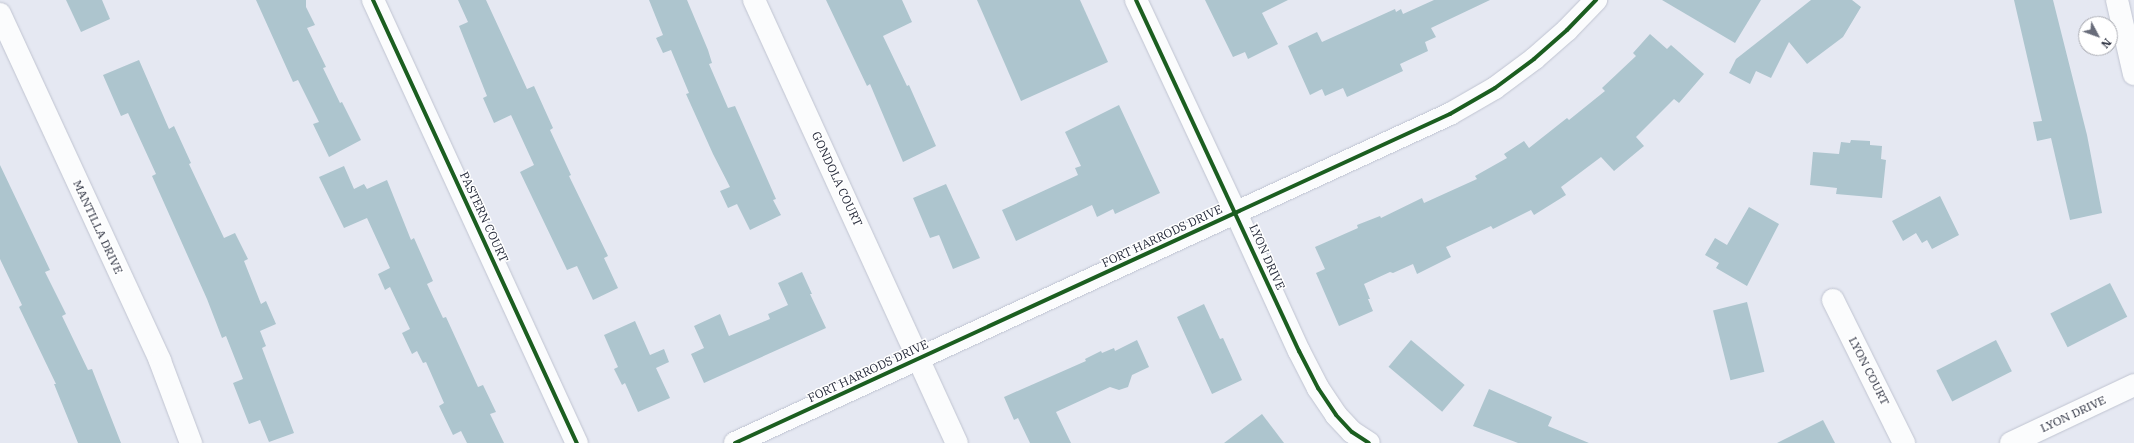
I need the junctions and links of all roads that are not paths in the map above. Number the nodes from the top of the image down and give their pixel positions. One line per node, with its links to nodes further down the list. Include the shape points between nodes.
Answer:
1 (373, 0): 13 (street, PASTERN COURT)
2 (754, 0): 10 (street, GONDOLA COURT)
3 (1136, 0): 8 (street, LYON DRIVE)
4 (1596, 0): 8 (street, FORT HARRODS DRIVE, via 1561,35 1495,88 1450,114)
5 (2116, 0): 7 (street)
6 (0, 14): 12 (street, MANTILLA DRIVE, via 160,361)
7 (2134, 74)
8 (1236, 213): 10 (street, FORT HARRODS DRIVE); 16 (street, LYON DRIVE, via 1318,388 1336,415 1352,432)
9 (1833, 300): 17 (street, LYON COURT)
10 (919, 359): 14 (street, FORT HARRODS DRIVE); 15 (street, GONDOLA COURT)
11 (2134, 385): 18 (street, LYON DRIVE)
12 (191, 443)
13 (577, 443)
14 (735, 443)
15 (957, 443)
16 (1369, 443)
17 (1904, 443)
18 (2011, 443)

